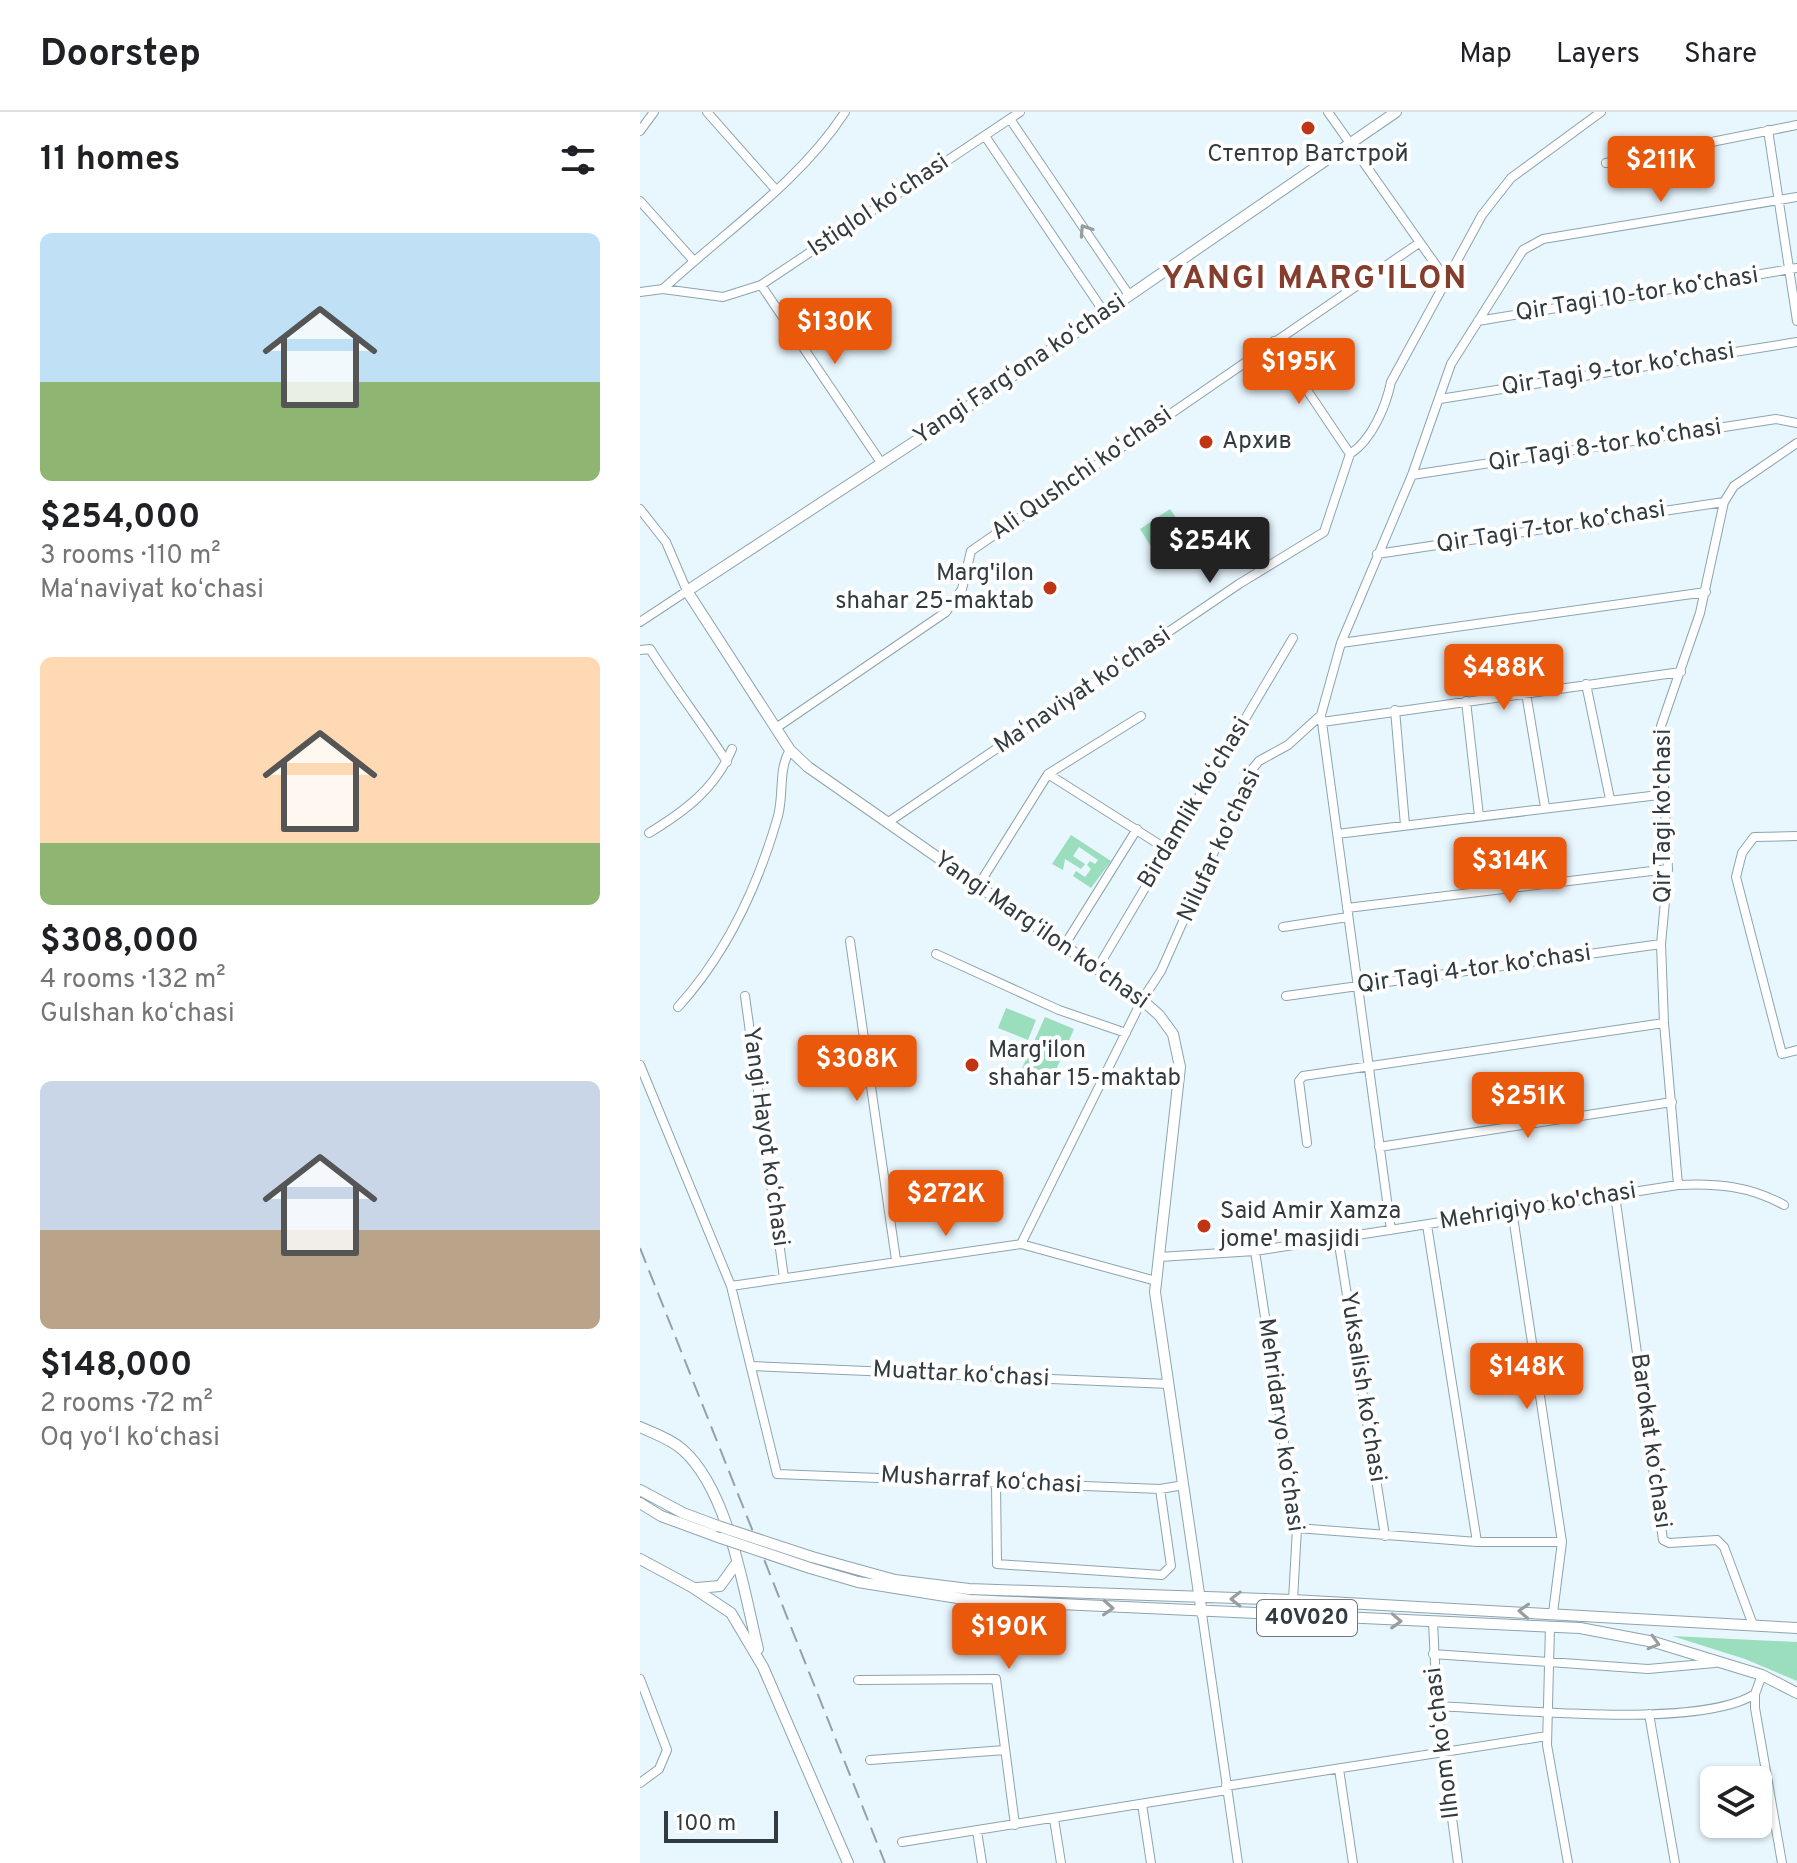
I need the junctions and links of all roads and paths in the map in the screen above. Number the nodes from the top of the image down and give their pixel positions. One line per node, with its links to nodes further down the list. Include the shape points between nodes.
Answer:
1 (654, 112): 11 (street)
2 (707, 112): 15 (street)
3 (845, 112): 15 (street, via 815,152)
4 (1020, 112): 8 (street, Istiqlol koʻchasi)
5 (1328, 112): 13 (street)
6 (1396, 112): 13 (main road, Yangi Fargʻona koʻchasi)
7 (1601, 112): 22 (street, Maʻnaviyat koʻchasi, via 1511,178)
8 (1010, 119): 12 (street, Istiqlol koʻchasi); 26 (street, one-way to 8)
9 (1797, 125): 10 (street)
10 (1768, 130): 14 (street); 17 (street)
11 (640, 131)
12 (985, 136): 23 (street, Istiqlol koʻchasi); 27 (street)
13 (1349, 144): 19 (street); 26 (main road, Yangi Fargʻona koʻchasi)
14 (1606, 163)
15 (776, 190): 20 (street)
16 (1797, 197): 17 (street)
17 (1780, 200): 21 (street); 28 (street, via 1532,242)
18 (640, 201): 20 (street)
19 (1419, 243): 22 (street); 30 (street, Ali Qushchi koʻchasi)
20 (694, 261): 24 (street)
21 (1794, 269): 28 (street, Qir Tagi 10-tor koʼchasi); 29 (street)
22 (1445, 278): 35 (street, Maʻnaviyat koʻchasi, via 1391,382 1386,405 1359,449)
23 (761, 285): 24 (street, Istiqlol koʻchasi, via 723,297); 36 (street)
24 (663, 289): 25 (street, Istiqlol koʻchasi)
25 (640, 292)
26 (1129, 295): 27 (main road, Yangi Fargʻona koʻchasi)
27 (1104, 312): 36 (main road, Yangi Fargʻona koʻchasi)
28 (1478, 321): 32 (street, via 1451,364)
29 (1797, 321)
30 (1274, 341): 35 (street); 54 (street, Ali Qushchi koʻchasi, via 971,551 962,589 946,612)
31 (1797, 342): 32 (street, Qir Tagi 9-tor koʼchasi)
32 (1440, 399): 37 (street)
33 (1797, 423): 37 (street, Qir Tagi 8-tor koʼchasi, via 1776,419)
34 (1797, 443): 38 (street, via 1734,486)
35 (1350, 454): 63 (street, Maʻnaviyat koʻchasi, via 1324,532)
36 (882, 464): 41 (main road, Yangi Fargʻona koʻchasi)
37 (1412, 475): 40 (street)
38 (1724, 502): 40 (street, Qir Tagi 7-tor koʼchasi); 42 (street, Qir Tagi ko'chasi)
39 (640, 509): 41 (street, via 666,542)
40 (1377, 554): 45 (street)
41 (687, 591): 43 (street, Yangi Fargʻona koʻchasi); 54 (main road, Yangi Margʻilon koʻchasi)
42 (1706, 592): 45 (street); 47 (street, Qir Tagi ko'chasi)
43 (640, 622)
44 (1293, 638): 69 (street, Birdamlik koʻchasi)
45 (1341, 643): 53 (street)
46 (640, 650): 57 (street, via 650,649)
47 (1681, 672): 48 (street); 59 (street, Qir Tagi ko'chasi, via 1661,726)
48 (1586, 684): 49 (street); 60 (street)
49 (1526, 693): 50 (street); 61 (street)
50 (1466, 701): 51 (street); 62 (street)
51 (1395, 710): 53 (street); 64 (street)
52 (1141, 716): 58 (street)
53 (1322, 718): 67 (street); 82 (street, Nilufar ko'chasi, via 1249,773 1161,971)
54 (776, 728): 56 (main road, Yangi Margʻilon koʻchasi)
55 (732, 749): 57 (street)
56 (790, 750): 63 (main road, Yangi Margʻilon koʻchasi); 83 (street, via 784,760 781,804 759,869 719,958)
57 (727, 762): 66 (street, via 686,811)
58 (1048, 774): 65 (street); 71 (street)
59 (1667, 794): 60 (street); 70 (street, Qir Tagi ko'chasi)
60 (1610, 799): 61 (street)
61 (1545, 807): 62 (street)
62 (1479, 816): 64 (street)
63 (887, 823): 71 (main road, Yangi Margʻilon koʻchasi)
64 (1405, 825): 67 (street)
65 (1137, 829): 69 (street); 76 (street)
66 (649, 833)
67 (1337, 834): 72 (street)
68 (1797, 836): 86 (street, via 1754,837 1742,853 1736,877 1782,1054)
69 (1168, 850): 78 (street, Birdamlik koʻchasi)
70 (1668, 869): 72 (street); 75 (street, Qir Tagi ko'chasi)
71 (978, 886): 76 (main road, Yangi Margʻilon koʻchasi)
72 (1348, 913): 73 (street); 79 (street)
73 (1283, 927)
74 (850, 941): 102 (street)
75 (1661, 944): 79 (street, Qir Tagi 4-tor koʼchasi); 84 (street, Qir Tagi ko'chasi)
76 (1064, 946): 78 (main road, Yangi Margʻilon koʻchasi)
77 (936, 954): 85 (street, via 1059,1010)
78 (1097, 969): 82 (main road, Yangi Margʻilon koʻchasi)
79 (1358, 986): 81 (street, Qir Tagi 4-tor koʼchasi); 88 (street)
80 (745, 996): 103 (street, Yangi Hayot koʻchasi)
81 (1286, 996)
82 (1142, 1000): 85 (street, Nilufar ko'chasi); 101 (main road, Yangi Margʻilon koʻchasi, via 1173,1034 1180,1067)
83 (678, 1007)
84 (1664, 1023): 88 (street); 89 (street, Qir Tagi ko'chasi)
85 (1126, 1033): 99 (street, Nilufar ko'chasi)
86 (1797, 1050)
87 (640, 1065): 105 (street)
88 (1370, 1068): 90 (street, via 1303,1076 1299,1081); 91 (street)
89 (1672, 1102): 91 (street); 92 (street, Qir Tagi ko'chasi)
90 (1307, 1143)
91 (1379, 1147): 97 (street)
92 (1678, 1185): 93 (street, Mehrigiyo ko'chasi); 94 (street, Mehrigiyo ko'chasi, via 1727,1185 1763,1193)
93 (1615, 1195): 95 (street, Mehrigiyo ko'chasi); 127 (street, Barokat koʻchasi, via 1663,1540 1717,1540)
94 (1784, 1205)
95 (1512, 1210): 96 (street, Mehrigiyo ko'chasi); 117 (street)
96 (1427, 1225): 97 (street, Mehrigiyo ko'chasi); 116 (street)
97 (1391, 1230): 98 (street, Mehrigiyo ko'chasi)
98 (1338, 1238): 100 (street, Mehrigiyo ko'chasi); 115 (street, Yuksalish koʻchasi)
99 (1021, 1244): 102 (street); 104 (street)
100 (1255, 1251): 101 (street, Mehrigiyo ko'chasi); 114 (street, Mehridaryo koʻchasi)
101 (1159, 1257): 104 (main road, Yangi Margʻilon koʻchasi)
102 (896, 1260): 103 (street)
103 (784, 1278): 105 (street)
104 (1156, 1281): 107 (main road, Yangi Margʻilon koʻchasi)
105 (731, 1286): 106 (street)
106 (753, 1366): 107 (street, Muattar koʻchasi); 109 (street, Musharraf koʻchasi, via 777,1474)
107 (1169, 1384): 110 (main road, Yangi Margʻilon koʻchasi)
108 (640, 1427): 119 (main road, via 675,1443 704,1475)
109 (996, 1482): 111 (street, Musharraf koʻchasi); 111 (street, via 997,1564 1162,1575 1171,1566 1172,1552)
110 (1184, 1485): 111 (street, Musharraf koʻchasi); 122 (main road, Yangi Margʻilon koʻchasi)
111 (1160, 1489)
112 (640, 1490): 120 (main road, 40V020, bridge, via 683,1513)
113 (640, 1503): 120 (main road, 40V020, bridge, via 721,1538)
114 (1297, 1528): 115 (street); 123 (street, Mehridaryo koʻchasi)
115 (1385, 1536): 116 (street)
116 (1477, 1542): 117 (street)
117 (1562, 1542): 124 (street)
118 (640, 1559): 121 (main road)
119 (736, 1562): 121 (main road, via 720,1586); 133 (main road)
120 (811, 1562): 122 (main road, 40V020, via 955,1588); 125 (main road, 40V020, one-way to 125, via 858,1582 970,1600)
121 (692, 1587): 133 (main road, via 731,1613)
122 (1200, 1599): 123 (main road, 40V020, one-way to 122); 125 (main road, Yangi Margʻilon koʻchasi)
123 (1293, 1600): 124 (main road, 40V020, one-way to 123)
124 (1553, 1613): 127 (main road, 40V020)
125 (1202, 1614): 126 (main road, 40V020, one-way to 126); 148 (street)
126 (1433, 1622): 128 (main road, 40V020); 130 (street, Ilhom koʻchasi)
127 (1753, 1625): 129 (main road, 40V020)
128 (1550, 1626): 131 (main road, 40V020, one-way to 131, via 1625,1636); 132 (street)
129 (1797, 1628)
130 (1433, 1654): 132 (street); 139 (street, Ilhom koʻchasi)
131 (1715, 1663): 132 (street, via 1648,1669); 134 (main road, 40V020)
132 (1550, 1664): 140 (street)
133 (763, 1667): 154 (main road)
134 (1762, 1675): 137 (main road, 40V020); 138 (street)
135 (640, 1679): 147 (street, via 667,1750 659,1769)
136 (858, 1680): 143 (street, via 996,1679)
137 (1797, 1693)
138 (1755, 1694): 141 (street, via 1739,1704); 163 (street)
139 (1437, 1706): 140 (street); 144 (street, Ilhom koʻchasi)
140 (1549, 1711): 141 (street); 142 (street)
141 (1649, 1714): 162 (street)
142 (1547, 1736): 144 (street); 161 (street)
143 (1005, 1750): 145 (street); 151 (street)
144 (1442, 1751): 146 (street); 160 (street, Ilhom koʻchasi)
145 (870, 1760)
146 (1339, 1769): 148 (street); 159 (street)
147 (640, 1783)
148 (1226, 1788): 149 (street); 158 (street)
149 (1142, 1804): 150 (street); 157 (street)
150 (1054, 1819): 151 (street); 156 (street)
151 (1015, 1825): 152 (street)
152 (977, 1831): 153 (street); 155 (street)
153 (902, 1842)
154 (848, 1863)
155 (982, 1863)
156 (1061, 1863)
157 (1151, 1863)
158 (1238, 1863)
159 (1353, 1863)
160 (1458, 1863)
161 (1568, 1863)
162 (1675, 1863)
163 (1782, 1863)

